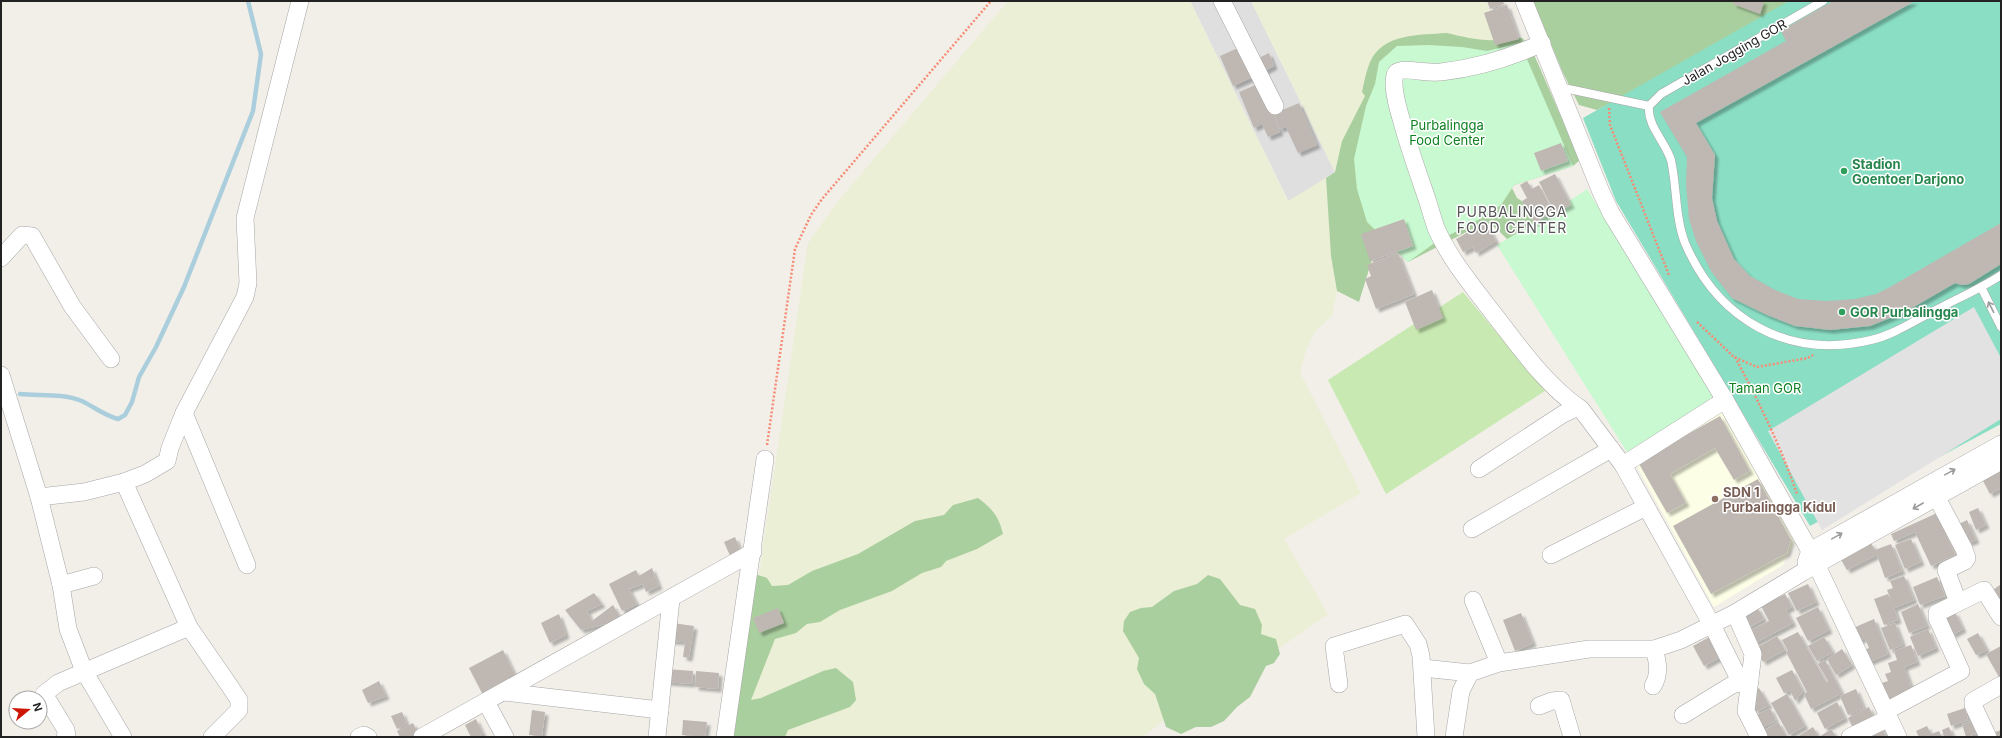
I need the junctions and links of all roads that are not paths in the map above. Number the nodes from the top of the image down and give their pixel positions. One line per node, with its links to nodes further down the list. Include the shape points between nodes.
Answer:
1 (300, 1): 17 (street, via 245,218 247,289)
2 (1222, 1): 7 (street)
3 (1524, 1): 5 (street)
4 (1823, 1): 8 (lane, Jalan Jogging GOR, via 1661,94)
5 (1542, 43): 6 (street); 16 (street, via 1485,65 1441,72 1426,73 1407,69 1397,72 1394,76 1396,105 1437,229 1462,272 1544,377 1562,396)
6 (1559, 87): 8 (lane); 15 (street, via 1611,213)
7 (1275, 106)
8 (1649, 106): 11 (lane, via 1651,123 1671,160 1679,220 1695,264 1723,303 1745,320 1767,332 1806,344 1872,340)
9 (1, 258): 13 (street, via 22,236 32,236 72,306)
10 (2000, 279): 11 (lane)
11 (1981, 287): 12 (lane, one-way to 11)
12 (2001, 326)
13 (111, 359)
14 (1, 375): 26 (street)
15 (1725, 400): 22 (street); 31 (street)
16 (1578, 407): 19 (street); 23 (street, via 1563,414)
17 (184, 414): 24 (street, via 167,461 152,471); 32 (street)
18 (2001, 444): 31 (street, one-way to 18)
19 (1612, 449): 22 (street); 28 (street)
20 (765, 459): 29 (street)
21 (2001, 461): 25 (street)
22 (1623, 465): 27 (street)
23 (1479, 469)
24 (124, 482): 26 (street, via 84,492); 41 (street)
25 (1936, 496): 31 (street, one-way to 31); 37 (street, via 1964,549 1966,558 1965,561 1946,570)
26 (39, 497): 34 (street)
27 (1646, 507): 30 (street); 40 (street)
28 (1472, 529)
29 (753, 552): 35 (street); 65 (street)
30 (1551, 555)
31 (1810, 563): 38 (street); 55 (street)
32 (247, 565)
33 (94, 576): 34 (street)
34 (61, 585): 45 (street, via 68,629)
35 (672, 599): 51 (street); 54 (street)
36 (1472, 600): 43 (street)
37 (1958, 602): 39 (street, via 1984,590); 55 (street, via 1936,615 1960,673)
38 (1735, 613): 40 (street); 47 (street, via 1753,654)
39 (2001, 617)
40 (1712, 625): 42 (street, via 1681,640); 47 (street)
41 (189, 627): 45 (street); 59 (street, via 211,656 238,700 239,710)
42 (1654, 648): 43 (street, via 1589,649); 50 (street, via 1658,663 1657,679)
43 (1499, 663): 46 (street)
44 (1429, 669): 46 (street); 48 (street, via 1418,644 1405,624 1334,646); 66 (street)
45 (84, 672): 57 (street, via 58,683 44,694 66,730); 58 (street)
46 (1470, 673): 67 (street, via 1461,691)
47 (1745, 681): 56 (street, via 1732,685); 69 (street, via 1746,711)
48 (1339, 684)
49 (2001, 685): 72 (street, via 1973,701)
50 (1653, 686)
51 (504, 692): 52 (street); 54 (street)
52 (486, 702): 62 (street); 63 (street)
53 (1539, 706): 68 (street, via 1561,700)
54 (660, 710): 64 (street)
55 (1887, 714): 70 (street); 71 (street)
56 (1683, 715)
57 (65, 737)
58 (123, 737)
59 (212, 737)
60 (359, 737): 61 (street)
61 (368, 737)
62 (422, 737)
63 (505, 737)
64 (657, 737)
65 (725, 737)
66 (1426, 737)
67 (1454, 737)
68 (1572, 737)
69 (1759, 737)
70 (1850, 737)
71 (1898, 737)
72 (1988, 737)

